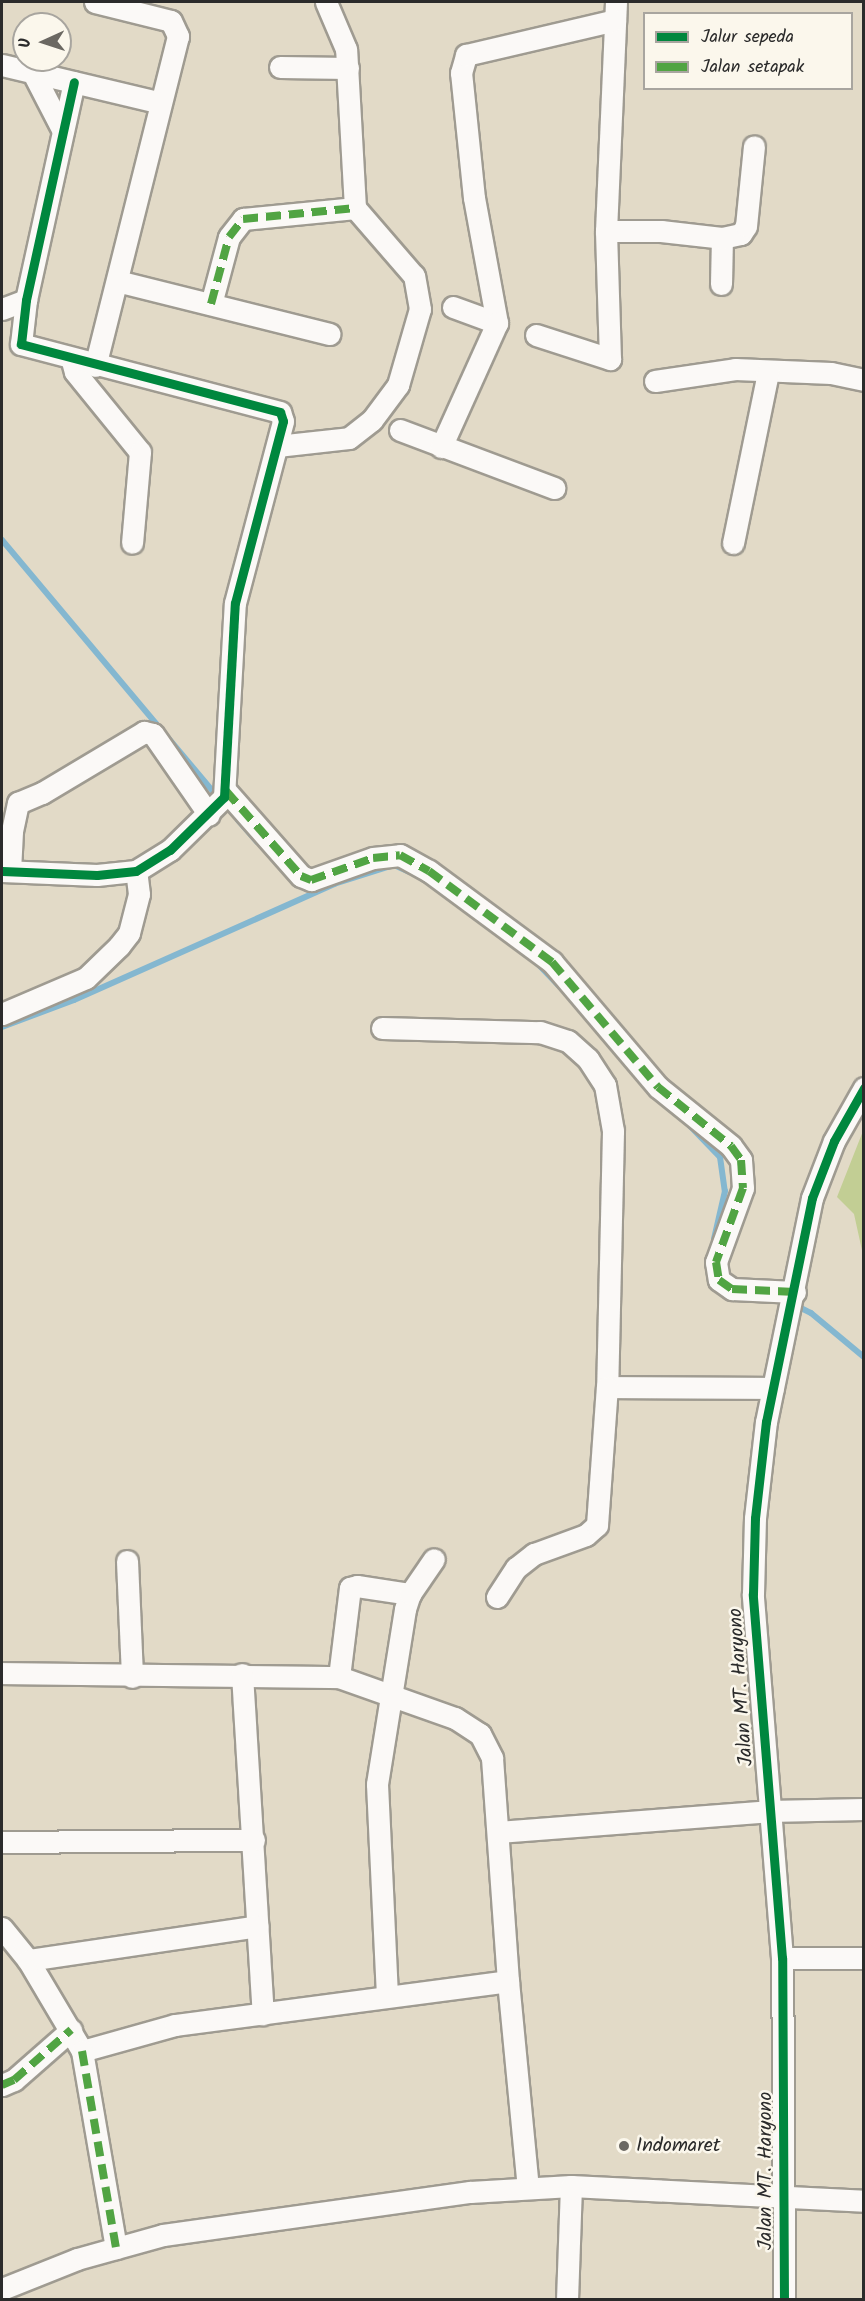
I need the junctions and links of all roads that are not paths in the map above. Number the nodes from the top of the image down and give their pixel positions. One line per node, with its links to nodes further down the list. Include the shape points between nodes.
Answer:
1 (94, 2): 9 (street, via 171,21 178,36)
2 (326, 2): 6 (street, via 343,35)
3 (615, 11): 13 (street); 21 (street, via 465,55 461,73 474,198)
4 (2, 65): 7 (street)
5 (280, 67): 6 (street)
6 (348, 68): 12 (street)
7 (33, 73): 8 (street); 10 (street)
8 (74, 82): 9 (street); 10 (street)
9 (162, 103): 15 (street)
10 (63, 131): 17 (street)
11 (754, 146): 14 (street, via 746,226 741,234)
12 (355, 208): 18 (street, via 243,219 229,237); 30 (street, via 405,263 418,290 420,309 407,363 390,400 359,432 334,441)
13 (606, 231): 14 (street, via 661,231); 23 (street, via 610,359)
14 (722, 238): 16 (street)
15 (117, 281): 18 (street); 25 (street)
16 (721, 284)
17 (26, 300): 20 (street); 24 (street, via 21,344)
18 (211, 304): 22 (street)
19 (453, 307): 21 (street)
20 (2, 309)
21 (497, 323): 31 (street)
22 (329, 334)
23 (536, 335)
24 (72, 360): 25 (street); 33 (street, via 75,372 140,452)
25 (95, 366): 30 (street, via 280,412 283,421)
26 (768, 372): 27 (street, via 831,373); 28 (street, via 735,369); 34 (street)
27 (864, 380)
28 (655, 381)
29 (400, 430): 31 (street)
30 (277, 446): 35 (street, via 235,603)
31 (441, 447): 32 (street)
32 (554, 488)
33 (132, 543)
34 (734, 543)
35 (219, 802): 36 (street, via 153,734 144,732 42,793 18,803); 37 (street, via 170,850); 41 (street, via 301,876 311,880 383,855 400,855 429,871 552,962 658,1087 730,1146 741,1160 743,1188 716,1262 719,1280 732,1289)
36 (6, 871): 37 (street, via 97,875)
37 (136, 871): 38 (street, via 139,894 129,933 119,946 86,978)
38 (2, 1014)
39 (382, 1028): 42 (street, via 540,1032 568,1041 588,1059 605,1085 613,1131)
40 (864, 1088): 41 (street, Jalan MT. Haryono, via 834,1141 812,1198)
41 (795, 1292): 43 (street, Jalan MT. Haryono)
42 (607, 1387): 43 (street); 47 (street, via 597,1525 586,1535 534,1554 516,1568)
43 (773, 1388): 54 (street, Jalan MT. Haryono, via 755,1518 753,1594)
44 (434, 1559): 46 (street)
45 (127, 1561): 50 (street)
46 (410, 1594): 51 (street, via 350,1588); 52 (street)
47 (497, 1597)
48 (2, 1673): 50 (street)
49 (242, 1674): 50 (street); 51 (street); 56 (street)
50 (132, 1677)
51 (339, 1677): 52 (street)
52 (392, 1695): 55 (street, via 455,1718 480,1734 492,1758); 64 (street, via 377,1784 376,1818)
53 (864, 1809): 54 (street)
54 (768, 1811): 55 (street); 60 (street, Jalan MT. Haryono)
55 (498, 1832): 63 (street)
56 (254, 1840): 57 (street); 58 (street)
57 (2, 1842)
58 (258, 1926): 62 (street); 65 (street)
59 (2, 1928): 62 (street)
60 (782, 1958): 61 (street); 71 (street, Jalan MT. Haryono)
61 (864, 1958)
62 (28, 1960): 66 (street)
63 (508, 1981): 64 (street); 70 (street)
64 (387, 1996): 65 (street)
65 (263, 2014): 67 (street, via 175,2025)
66 (70, 2030): 67 (street); 68 (street, via 14,2080)
67 (82, 2051): 73 (street)
68 (2, 2085)
69 (571, 2186): 70 (street); 71 (street); 75 (street)
70 (528, 2187): 73 (street, via 216,2225)
71 (785, 2196): 72 (street); 76 (street, Jalan MT. Haryono)
72 (864, 2201)
73 (116, 2248): 74 (street)
74 (2, 2289)
75 (567, 2300)
76 (784, 2300)

